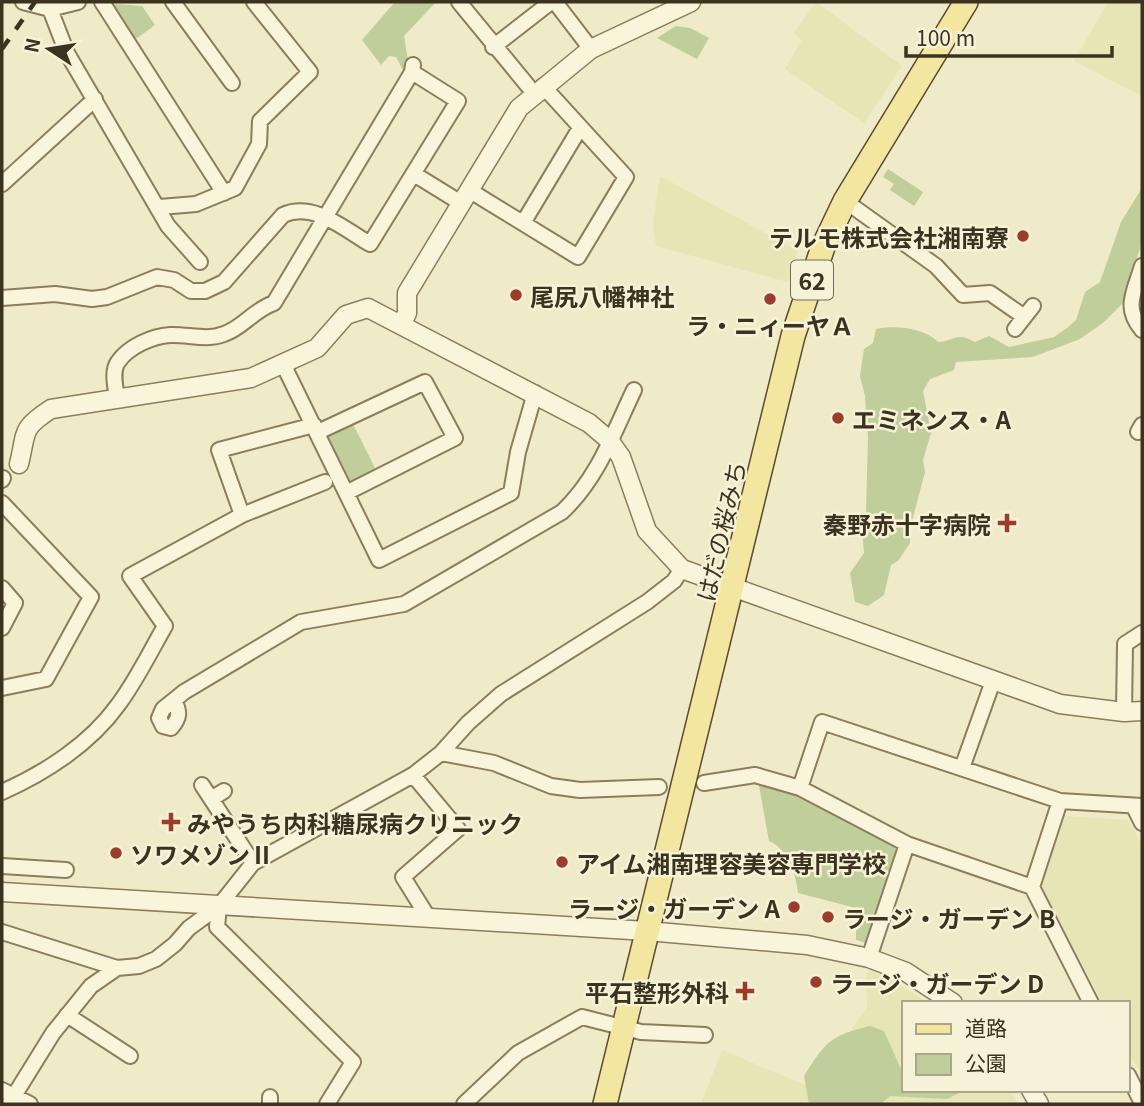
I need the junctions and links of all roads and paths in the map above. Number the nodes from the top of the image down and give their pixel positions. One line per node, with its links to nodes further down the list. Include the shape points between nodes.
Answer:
1 (23, 2): 10 (street)
2 (78, 2): 10 (street)
3 (103, 2): 19 (street)
4 (173, 2): 13 (street)
5 (254, 2): 19 (street, via 310,72 260,121 259,144 234,188)
6 (459, 2): 11 (street)
7 (553, 2): 11 (street); 12 (street)
8 (691, 2): 12 (street)
9 (966, 2): 21 (main road, はだの桜みち / 62)
10 (50, 9): 15 (street, via 67,53)
11 (493, 47): 14 (street)
12 (591, 49): 14 (street)
13 (232, 83)
14 (536, 86): 16 (street); 20 (street)
15 (95, 99): 18 (street); 22 (street)
16 (580, 128): 24 (street); 24 (street, via 626,177 578,257)
17 (414, 174): 20 (street); 23 (street, via 370,244); 23 (street, via 458,101 413,68)
18 (2, 184)
19 (224, 193): 22 (street, via 196,204)
20 (469, 199): 24 (street); 29 (street, via 407,293)
21 (845, 201): 28 (street, via 936,266 963,295 990,293); 44 (main road, はだの桜みち / 62, via 823,247 793,336)
22 (160, 207): 25 (street, via 168,226)
23 (324, 218): 27 (street, via 305,209 284,215 224,282 205,291 191,291 174,280 157,277 107,297); 34 (street, via 274,303 256,309 223,335 172,335 134,348 117,362)
24 (523, 223)
25 (200, 262)
26 (1142, 266): 30 (street, via 1130,307)
27 (2, 298)
28 (1023, 317)
29 (402, 324): 31 (street, via 373,309 352,312 326,341); 33 (street)
30 (1142, 330)
31 (283, 364): 34 (street, via 222,385); 35 (street)
32 (634, 390): 36 (street)
33 (535, 393): 36 (street, via 589,423); 39 (street, via 511,494 379,560)
34 (117, 399): 37 (street, via 51,409 33,421 21,442)
35 (316, 429): 39 (street); 39 (street, via 425,382 455,438); 41 (street, via 219,450)
36 (609, 440): 42 (street, via 631,479 647,531); 49 (street, via 598,470 562,512 404,604 301,622)
37 (19, 464)
38 (325, 482): 41 (street)
39 (348, 492)
40 (2, 503): 48 (street, via 91,597 46,679)
41 (242, 515): 59 (street, via 130,576 165,626 118,706 82,744)
42 (682, 569): 44 (street); 51 (street, via 647,603 501,694)
43 (2, 588): 45 (street, via 15,603)
44 (734, 589): 47 (street); 72 (main road, はだの桜みち / 62)
45 (2, 628)
46 (1142, 633): 50 (street, via 1125,643)
47 (993, 681): 50 (street, via 1060,704); 52 (street)
48 (2, 688)
49 (174, 700)
50 (1133, 711)
51 (441, 753): 53 (street); 56 (street, via 494,763 551,786 580,790)
52 (962, 768): 57 (street, via 822,722); 61 (street)
53 (413, 775): 65 (street); 71 (street, via 458,829 403,877)
54 (704, 783): 57 (street, via 755,775)
55 (202, 785): 60 (street)
56 (659, 787)
57 (800, 788): 64 (street)
58 (224, 791): 60 (street)
59 (2, 792)
60 (211, 799): 65 (street)
61 (1060, 801): 62 (street); 68 (street)
62 (1138, 807): 63 (street)
63 (1142, 823)
64 (907, 844): 68 (street); 74 (street)
65 (253, 863): 70 (street)
66 (2, 866): 67 (street)
67 (66, 870)
68 (1032, 887): 77 (street)
69 (2, 892): 70 (street)
70 (219, 906): 71 (street); 75 (street, via 156,959); 86 (street, via 217,927 353,1062)
71 (428, 918): 72 (street)
72 (647, 931): 74 (street, via 807,945); 79 (main road, はだの桜みち / 62)
73 (2, 932): 75 (street)
74 (869, 958): 76 (street, via 906,972)
75 (117, 968): 78 (street, via 91,986)
76 (950, 1001)
77 (1090, 1001)
78 (67, 1015): 81 (street); 83 (street)
79 (624, 1027): 80 (street); 87 (street, via 592,1018 573,1020 507,1062); 88 (main road, はだの桜みち / 62)
80 (705, 1035)
81 (130, 1056)
82 (1130, 1080): 84 (street)
83 (9, 1096): 85 (street)
84 (1142, 1103)
85 (30, 1104)
86 (327, 1104)
87 (464, 1104)
88 (605, 1104)

